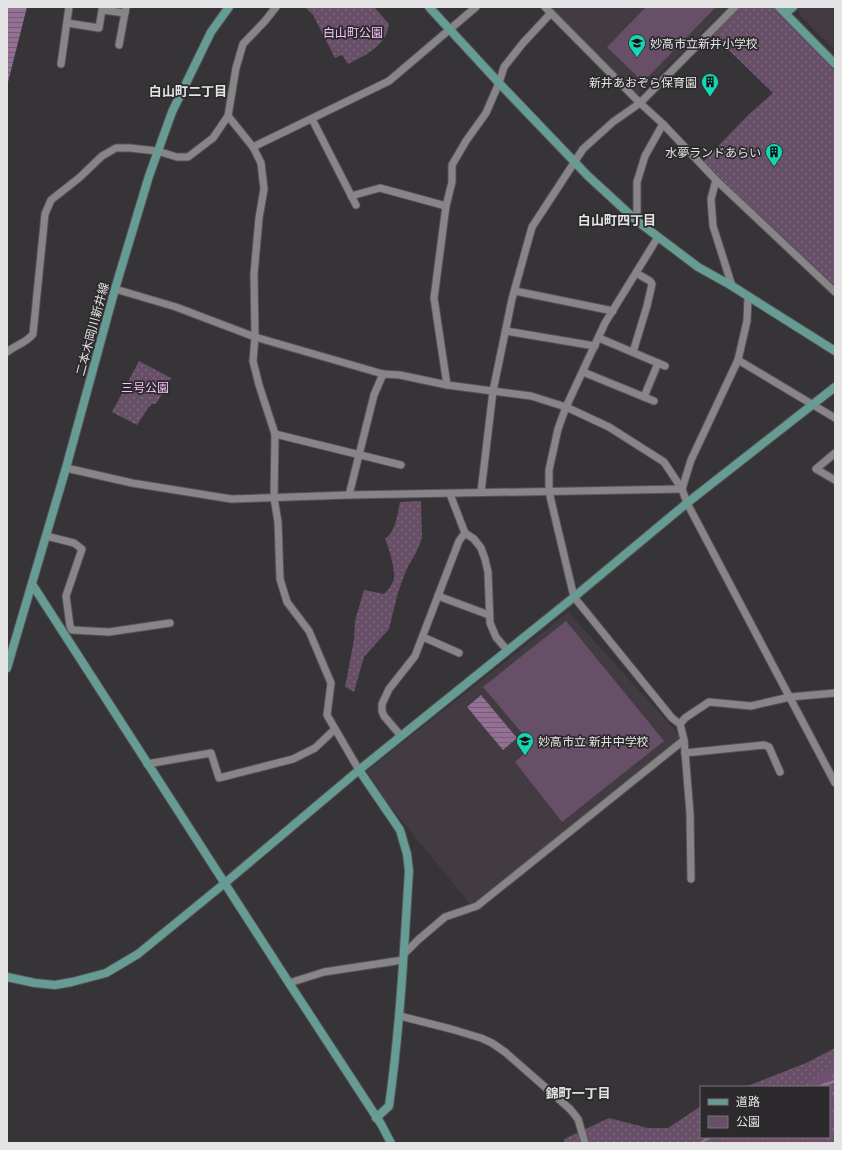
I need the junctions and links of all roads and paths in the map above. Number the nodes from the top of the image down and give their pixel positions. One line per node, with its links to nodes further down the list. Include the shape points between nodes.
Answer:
1 (69, 7): 13 (street)
2 (229, 7): 24 (street, 二本木岡川新井線, via 211,32 172,112)
3 (276, 7): 20 (street, via 243,44)
4 (429, 7): 14 (street)
5 (476, 7): 14 (street)
6 (545, 7): 11 (street)
7 (735, 7): 19 (street)
8 (779, 7): 12 (street)
9 (793, 7): 12 (street)
10 (125, 10): 13 (street, via 102,10 99,28); 15 (street)
11 (551, 13): 18 (street, via 522,43 504,67); 19 (street)
12 (786, 13): 17 (street)
13 (67, 23): 16 (street)
14 (450, 30): 18 (street); 21 (street, via 389,81)
15 (119, 45)
16 (61, 64)
17 (835, 64)
18 (499, 83): 25 (street); 29 (street, via 486,113 452,165 452,182)
19 (640, 103): 22 (street); 25 (street, via 613,122 582,150)
20 (228, 116): 23 (street); 24 (street, via 213,138 188,157 177,157)
21 (312, 119): 23 (street); 27 (street)
22 (663, 124): 26 (street); 30 (street, via 645,156 637,182)
23 (254, 147): 40 (street, via 261,163 264,189 254,274)
24 (157, 151): 34 (street, 二本木岡川新井線); 44 (street, via 116,148 102,156 51,200 45,214 33,334 27,341)
25 (574, 162): 30 (street); 35 (street, via 532,227)
26 (716, 180): 33 (street, via 711,200 713,226); 36 (street)
27 (351, 196): 28 (street); 29 (street, via 380,188)
28 (356, 205)
29 (446, 206): 51 (street, via 434,298)
30 (637, 221): 31 (street)
31 (658, 237): 32 (street); 33 (street, via 698,266)
32 (636, 273): 38 (street); 45 (street, via 652,284)
33 (732, 286): 37 (street)
34 (115, 289): 40 (street, via 176,307); 63 (street, 二本木岡川新井線)
35 (514, 291): 38 (street); 39 (street)
36 (835, 292)
37 (748, 297): 43 (street); 46 (street, via 747,321)
38 (613, 311): 41 (street)
39 (506, 331): 42 (street); 53 (street)
40 (255, 337): 50 (street); 59 (street, via 253,360)
41 (599, 338): 42 (street); 45 (street)
42 (595, 346): 49 (street)
43 (835, 351)
44 (7, 352)
45 (633, 352): 47 (street)
46 (738, 360): 56 (street); 65 (street, via 691,460)
47 (658, 362): 48 (street); 54 (street)
48 (666, 366)
49 (583, 372): 54 (street); 57 (street)
50 (383, 374): 51 (street); 61 (street, via 374,395)
51 (446, 385): 53 (street)
52 (835, 387): 56 (street)
53 (493, 391): 57 (street, via 531,396); 66 (street)
54 (644, 397): 55 (street)
55 (654, 401)
56 (813, 405): 58 (street); 71 (street)
57 (566, 407): 65 (street, via 609,427 664,462); 67 (street, via 549,470)
58 (835, 418)
59 (275, 434): 61 (street); 70 (street)
60 (835, 453): 64 (street, via 816,469)
61 (359, 455): 62 (street); 69 (street)
62 (402, 465)
63 (66, 468): 70 (street, via 132,483 231,499); 73 (street, 二本木岡川新井線)
64 (835, 480)
65 (682, 489): 67 (street); 71 (street)
66 (481, 492): 67 (street); 68 (street)
67 (549, 492): 76 (street)
68 (450, 494): 69 (street); 72 (street)
69 (349, 495): 70 (street)
70 (274, 498): 88 (street, via 278,522 280,579 287,602 309,631 331,683 327,715)
71 (687, 502): 76 (street); 86 (street)
72 (465, 533): 75 (street, via 459,541); 77 (street, via 474,539 486,559)
73 (46, 536): 74 (street, 二本木岡川新井線); 79 (street, via 74,543 82,549 66,596)
74 (32, 584): 80 (street); 84 (street, 二本木岡川新井線)
75 (438, 596): 77 (street); 81 (street)
76 (574, 598): 82 (street); 87 (street, via 672,718)
77 (489, 614): 82 (street, via 496,637)
78 (170, 623): 79 (street, via 110,632)
79 (72, 630): 80 (street)
80 (64, 635): 92 (street)
81 (423, 637): 83 (street); 89 (street, via 415,656 388,689 382,704 384,716)
82 (507, 650): 89 (street)
83 (459, 653)
84 (7, 668)
85 (835, 694): 86 (street)
86 (790, 696): 87 (street, via 751,706 709,702); 95 (street)
87 (680, 724): 90 (street)
88 (334, 730): 92 (street, via 315,748 293,759 220,778 211,753); 93 (street)
89 (401, 736): 93 (street)
90 (684, 740): 91 (street); 98 (street, via 477,906 445,917 418,940)
91 (685, 753): 94 (street, via 764,745 769,748); 96 (street)
92 (147, 764): 97 (street)
93 (359, 770): 97 (street); 98 (street, via 400,830 407,854)
94 (780, 772)
95 (835, 782)
96 (692, 879)
97 (225, 883): 99 (street, via 138,954 106,973 55,985); 100 (street)
98 (404, 957): 100 (street, via 324,972); 101 (street)
99 (7, 977)
100 (289, 983): 102 (street)
101 (400, 1016): 102 (street, via 389,1106); 104 (street, via 492,1043 570,1109 578,1119)
102 (376, 1118): 103 (street)
103 (391, 1143)
104 (585, 1143)

